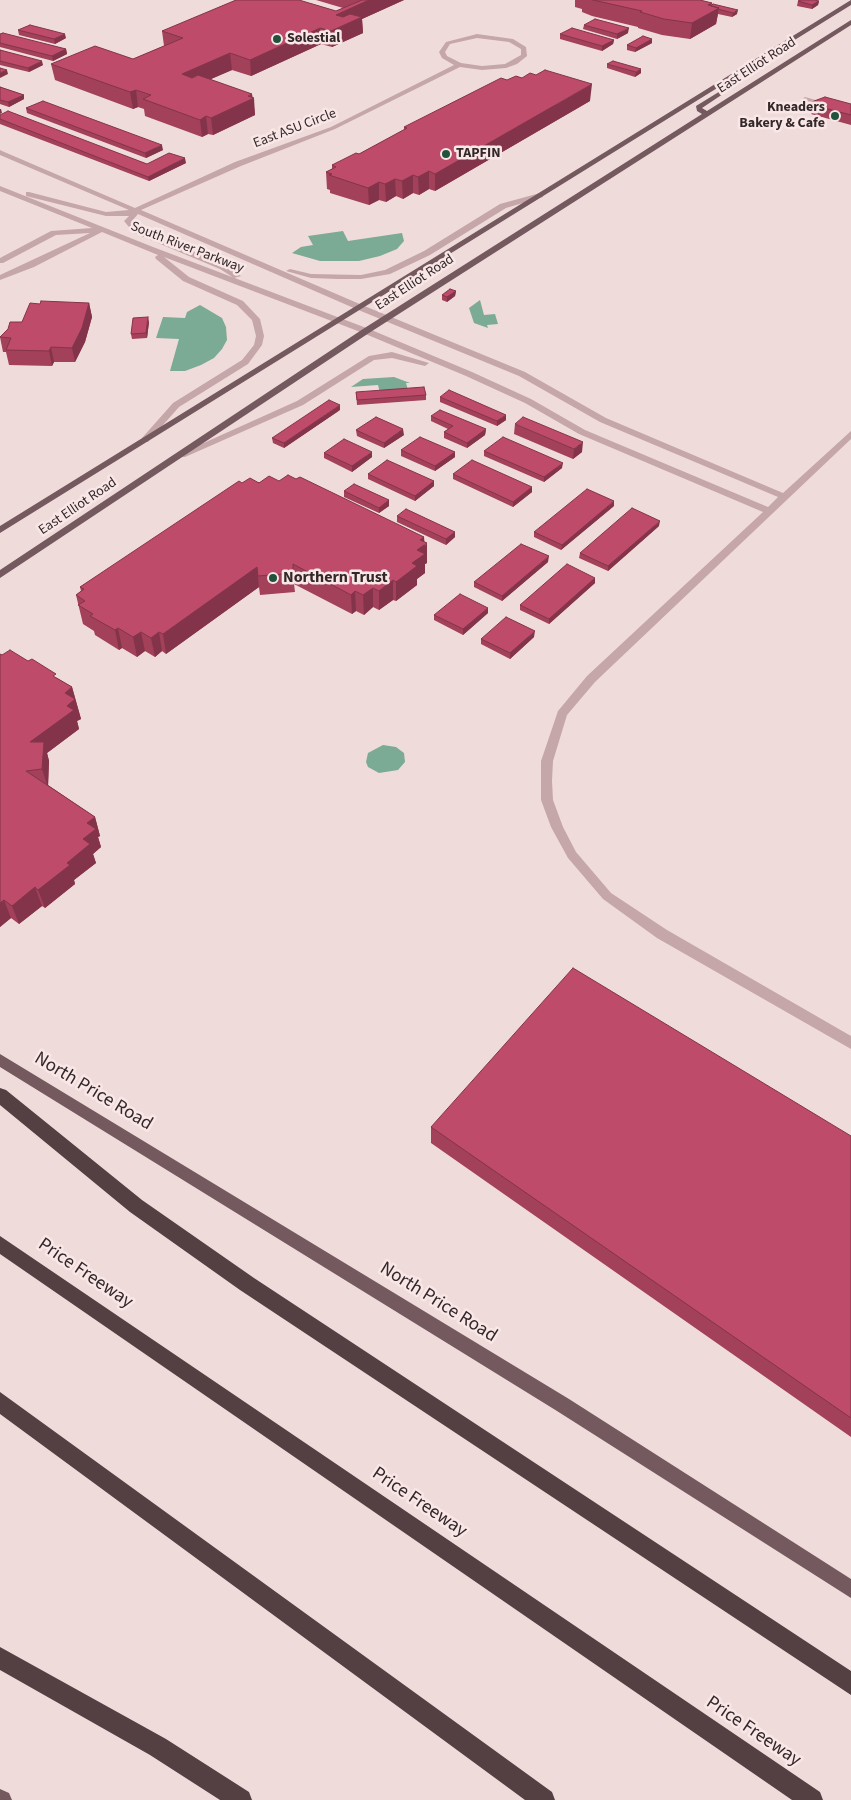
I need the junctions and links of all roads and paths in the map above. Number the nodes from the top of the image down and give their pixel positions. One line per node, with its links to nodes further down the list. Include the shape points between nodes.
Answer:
1 (850, 4): 4 (main road, East Elliot Road)
2 (851, 22): 7 (main road, East Elliot Road)
3 (459, 65): 3 (street, via 482,68 506,66 521,60 525,52 519,44 501,37 465,37 448,43 442,52 444,57); 11 (street, East ASU Circle, via 333,128 238,164)
4 (728, 78): 7 (main road, via 729,88 698,108); 10 (main road, East Elliot Road)
5 (805, 99): 6 (street)
6 (851, 112)
7 (708, 114): 19 (main road, East Elliot Road)
8 (0, 152): 11 (street, South River Parkway)
9 (0, 188): 11 (street, East ASU Circle, via 112,215); 12 (street, South River Parkway)
10 (540, 195): 14 (street, via 503,206 401,266 373,275 326,277 299,274); 18 (main road, East Elliot Road)
11 (137, 211): 14 (street, South River Parkway); 17 (street, via 128,221 138,231 223,267)
12 (101, 230): 13 (street, South River Parkway); 15 (street, via 54,233); 16 (street)
13 (150, 249): 17 (street, South River Parkway); 24 (street, via 186,279 251,311 260,336 258,345 245,362 176,405)
14 (235, 253): 18 (street, South River Parkway)
15 (0, 261)
16 (0, 278)
17 (258, 290): 20 (street, South River Parkway)
18 (359, 307): 19 (street, South River Parkway); 20 (main road, East Elliot Road)
19 (386, 318): 21 (main road, East Elliot Road); 26 (street, South River Parkway, via 522,374 603,420)
20 (338, 320): 21 (street, South River Parkway); 24 (main road, East Elliot Road)
21 (366, 331): 22 (street, South River Parkway); 25 (main road, East Elliot Road)
22 (501, 390): 25 (street, via 418,360 392,355 377,357 300,403); 27 (street, via 592,436)
23 (851, 434): 26 (street)
24 (145, 440): 28 (main road, East Elliot Road)
25 (182, 455): 29 (main road, East Elliot Road)
26 (785, 497): 27 (street)
27 (769, 511): 30 (street, via 591,678 562,714 547,761 548,800 557,827 572,854 607,896 662,934)
28 (0, 530)
29 (0, 576)
30 (851, 1043)
31 (0, 1060): 35 (main road, North Price Road, via 563,1405)
32 (0, 1096): 37 (highway, via 136,1206 247,1284)
33 (0, 1244): 40 (highway, Price Freeway)
34 (0, 1402): 39 (highway)
35 (851, 1589)
36 (0, 1658): 38 (highway, via 158,1747)
37 (851, 1684)
38 (241, 1800)
39 (544, 1800)
40 (812, 1800)

